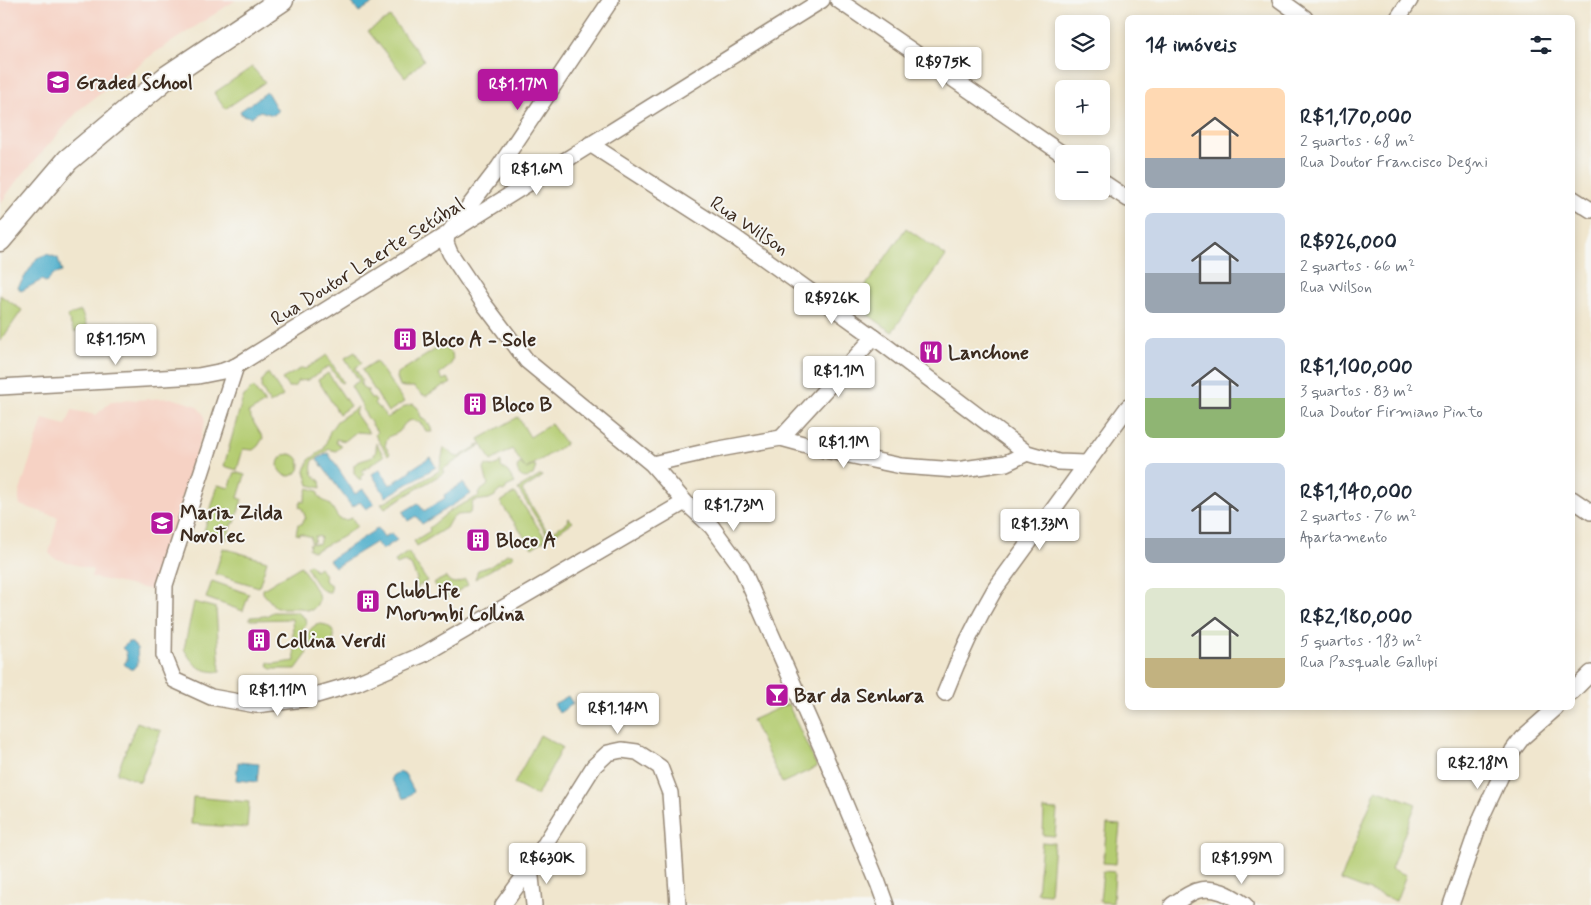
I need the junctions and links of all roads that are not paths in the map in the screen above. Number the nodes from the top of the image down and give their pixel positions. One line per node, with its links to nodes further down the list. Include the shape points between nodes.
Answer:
1 (282, 0): 16 (main road, via 167,77 68,160)
2 (611, 0): 15 (street, via 499,167)
3 (822, 0): 9 (street, Rua Doutor Laerte Setúbal)
4 (838, 0): 10 (street)
5 (1280, 0): 7 (street)
6 (1410, 0): 8 (street)
7 (1301, 15)
8 (1400, 15)
9 (590, 144): 15 (street, Rua Doutor Laerte Setúbal); 17 (street, Rua Wilson, via 734,236)
10 (1055, 149)
11 (1110, 187): 12 (street)
12 (1125, 197)
13 (1575, 200): 14 (street)
14 (1591, 210)
15 (447, 235): 18 (street, Rua Doutor Laerte Setúbal); 23 (street, via 446,243 453,257 528,361)
16 (0, 240)
17 (874, 336): 21 (street); 22 (street, Rua Wilson)
18 (236, 366): 19 (street, Rua Doutor Laerte Setúbal, via 198,376); 26 (street, via 165,585 164,655 174,680 211,698 256,705 303,699 357,683 424,654)
19 (0, 387)
20 (1125, 410): 24 (street)
21 (781, 438): 22 (street, via 900,466 956,470 1006,463); 23 (street)
22 (1027, 453): 24 (street, Rua Wilson, via 1058,462)
23 (652, 464): 26 (street)
24 (1085, 464): 30 (street, via 995,589 972,629)
25 (1575, 501): 27 (street)
26 (685, 502): 36 (street, via 712,527 742,568 826,758)
27 (1591, 512)
28 (1591, 673): 29 (street)
29 (1575, 689)
30 (945, 693)
31 (1554, 710): 39 (street, via 1513,750 1482,816)
32 (530, 868): 33 (street); 34 (street); 35 (street, via 594,766 608,753 622,750 637,752 660,766 670,793)
33 (503, 905)
34 (534, 905)
35 (678, 905)
36 (886, 905)
37 (1172, 905): 38 (street, via 1197,891 1208,890 1223,892)
38 (1245, 905)
39 (1451, 905)

